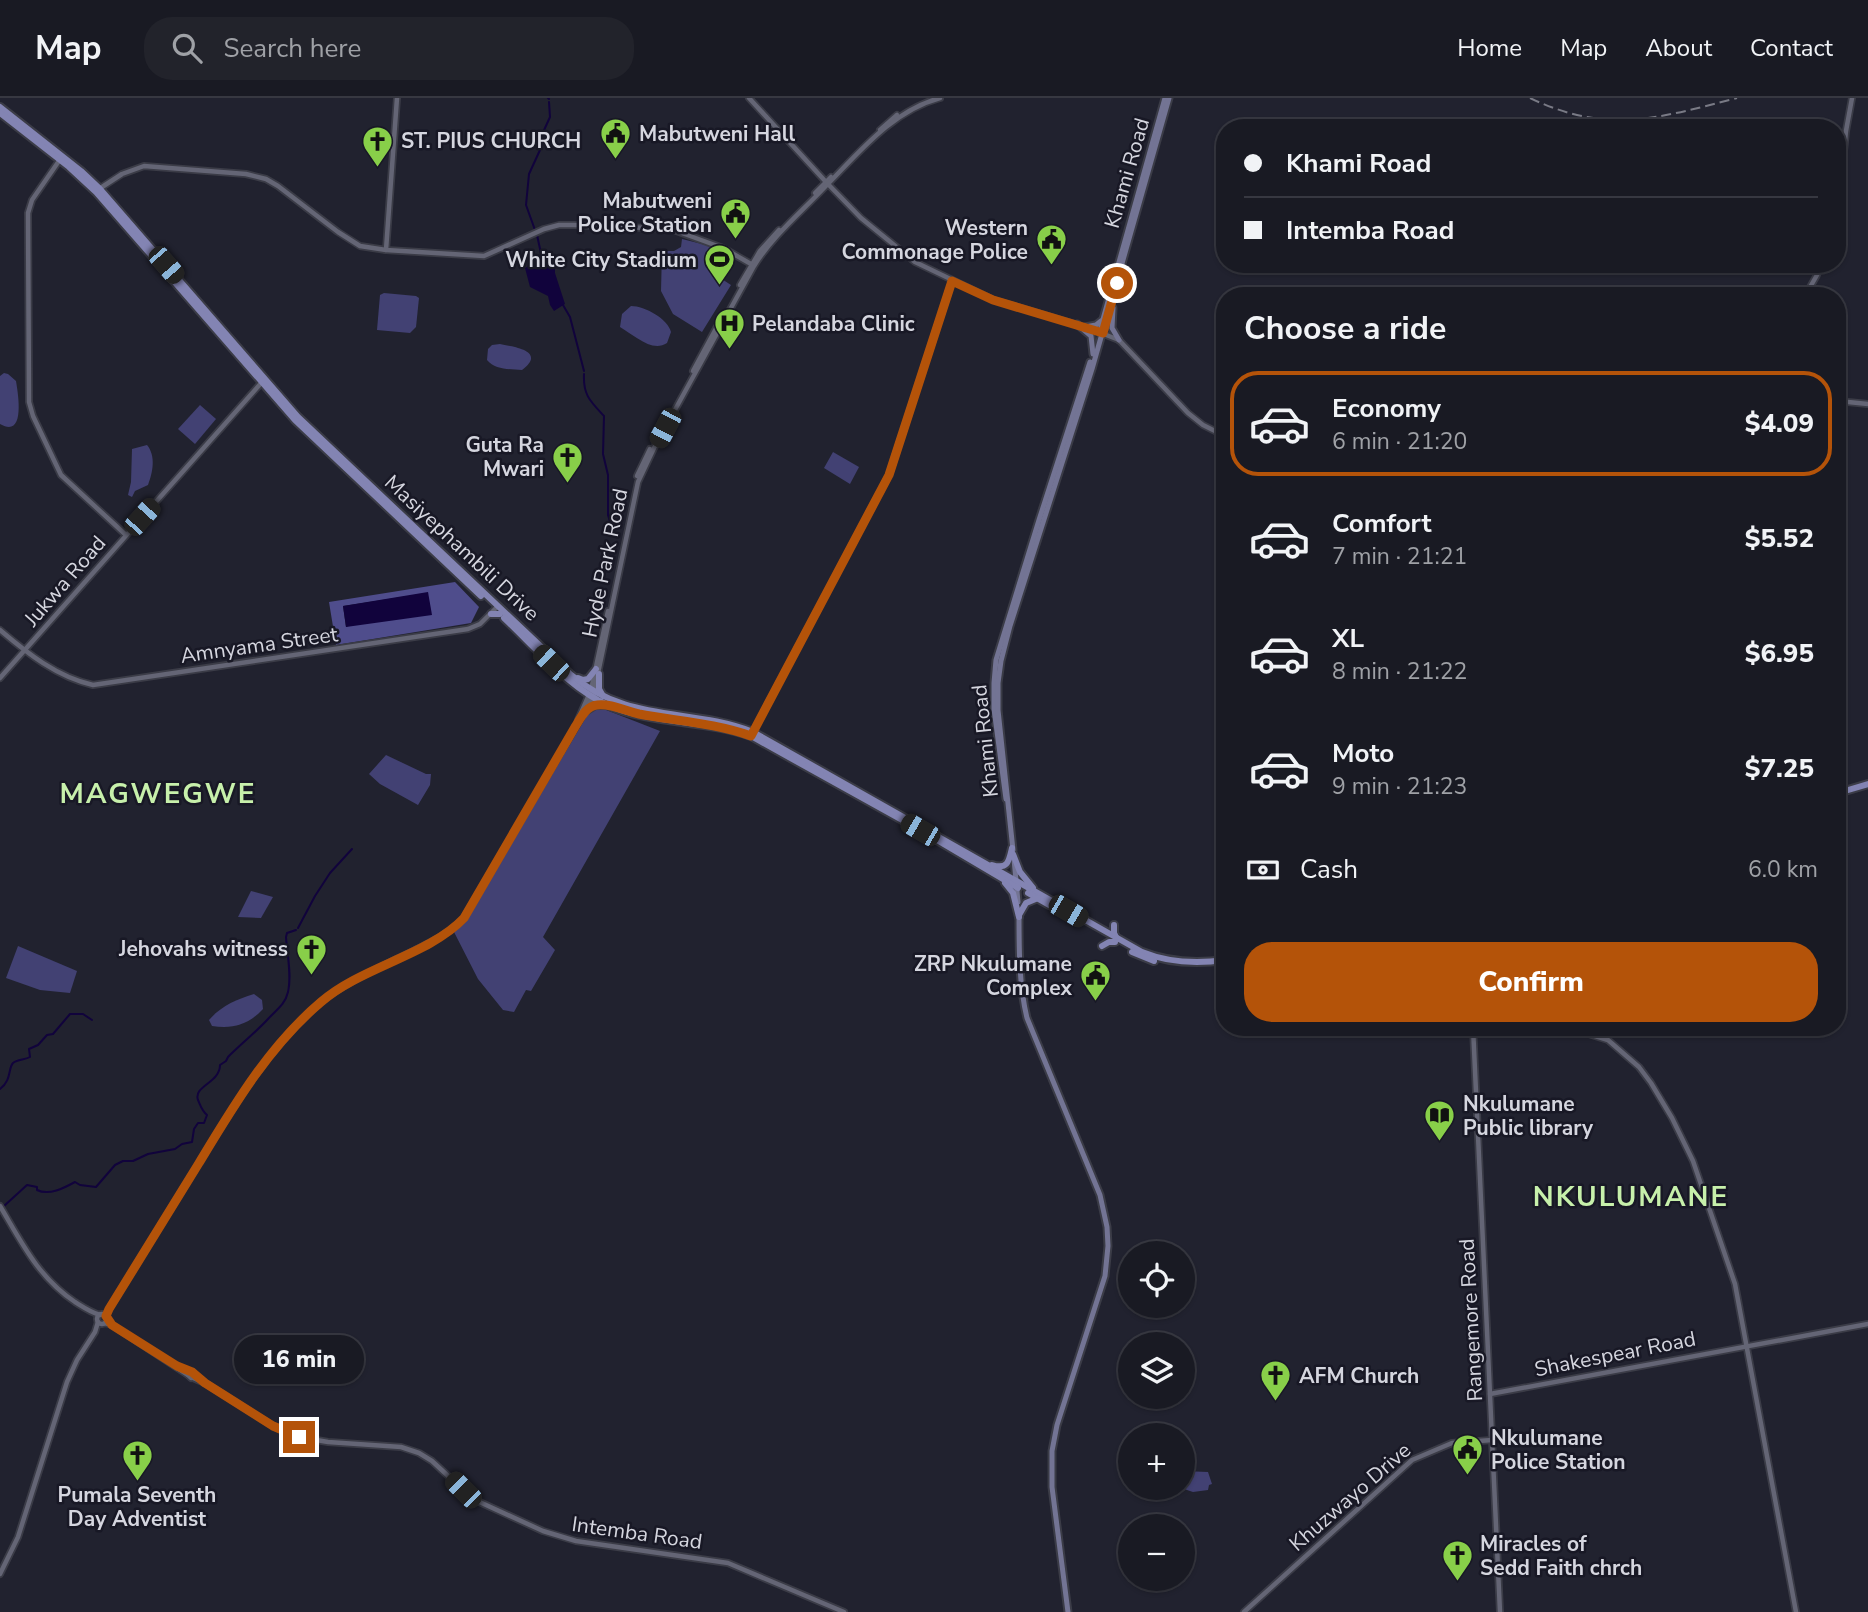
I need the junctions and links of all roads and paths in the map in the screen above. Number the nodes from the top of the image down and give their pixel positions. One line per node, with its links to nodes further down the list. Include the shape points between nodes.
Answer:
1 (397, 98): 13 (street)
2 (749, 98): 11 (street)
3 (929, 98): 11 (street, Hyde Park Road, via 890,120)
4 (940, 98): 11 (street, Hyde Park Road, via 898,118)
5 (1167, 98): 16 (main road, Khami Road); 17 (main road, Khami Road)
6 (1852, 98): 9 (street)
7 (0, 107): 10 (main road, Masiyephambili Drive)
8 (0, 113): 10 (main road, Masiyephambili Drive)
9 (1846, 131)
10 (61, 159): 12 (main road, Masiyephambili Drive); 27 (street, via 28,213 29,402 61,475)
11 (827, 183): 14 (street, Hyde Park Road); 15 (street, via 902,253); 31 (street, Hyde Park Road, via 754,265 638,482)
12 (98, 190): 13 (street, via 144,166 246,174 285,190 360,246); 23 (main road, Masiyephambili Drive)
13 (386, 250): 14 (street, via 484,256 559,225 663,228 705,240)
14 (751, 264): 31 (street, Hyde Park Road, via 635,481)
15 (952, 281): 18 (street, via 993,300); 39 (street, via 889,475)
16 (1114, 294): 20 (main road, Khami Road); 21 (main road, via 1112,324)
17 (1103, 318): 19 (main road); 20 (main road, Khami Road)
18 (1077, 324): 19 (street); 22 (main road, via 1090,334)
19 (1085, 327): 20 (street)
20 (1101, 332): 21 (street); 22 (main road, Khami Road); 42 (main road, Khami Road, via 1000,661 998,710)
21 (1119, 340): 26 (street, via 1188,413)
22 (1093, 354): 42 (main road, Khami Road, via 996,660 994,709)
23 (263, 381): 27 (street, Jukwa Road); 28 (main road, Masiyephambili Drive, via 304,429)
24 (1846, 402): 25 (street)
25 (1868, 404)
26 (1216, 432)
27 (126, 536): 30 (street, Jukwa Road)
28 (496, 611): 30 (street, Amnyama Street, via 477,626 458,631 99,685 65,675); 32 (main road, Masiyephambili Drive); 34 (main road, Masiyephambili Drive)
29 (0, 630): 30 (street, Amnyama Street)
30 (24, 651): 33 (street, Jukwa Road)
31 (597, 671): 32 (main road, via 587,680); 35 (street, Hyde Park Road); 36 (main road)
32 (570, 674): 35 (main road, Masiyephambili Drive)
33 (0, 678)
34 (581, 691): 35 (main road, Masiyephambili Drive); 38 (main road)
35 (592, 694): 36 (main road, Masiyephambili Drive); 37 (main road, Masiyephambili Drive); 38 (street, Hyde Park Road)
36 (604, 698): 39 (main road, Masiyephambili Drive, via 637,709 732,725)
37 (608, 705): 38 (main road); 39 (main road, Masiyephambili Drive)
38 (585, 708): 55 (street, Hyde Park Road, via 464,918 435,940 329,996 264,1062)
39 (752, 734): 44 (main road, Masiyephambili Drive); 45 (main road, Masiyephambili Drive)
40 (1868, 784): 41 (main road)
41 (1846, 791)
42 (1007, 806): 43 (main road)
43 (1013, 850): 44 (main road, via 1002,867); 46 (main road); 47 (main road, via 1020,872)
44 (984, 862): 46 (main road, Masiyephambili Drive)
45 (998, 877): 46 (main road, Masiyephambili Drive); 48 (main road, via 1013,893)
46 (1016, 885): 47 (main road, Masiyephambili Drive); 48 (main road)
47 (1039, 897): 48 (main road, via 1026,902); 49 (main road, Masiyephambili Drive)
48 (1019, 917): 62 (main road, via 1027,1018 1100,1195 1107,1227 1105,1276 1052,1451 1052,1487)
49 (1102, 932): 50 (main road, Masiyephambili Drive); 50 (main road, via 1114,925); 50 (main road, via 1102,947)
50 (1116, 941): 51 (main road, Masiyephambili Drive, via 1161,963 1196,967)
51 (1216, 964)
52 (1473, 1036): 58 (street, Rangemore Road)
53 (1595, 1036): 57 (street, via 1608,1040 1642,1070 1672,1118 1693,1161 1725,1252)
54 (0, 1206): 55 (street, via 43,1275)
55 (102, 1319): 60 (street, via 67,1382 18,1537); 61 (street, Intemba Road, via 273,1426 299,1437 401,1447 432,1461 477,1502 543,1531 590,1544 728,1563)
56 (1868, 1324): 57 (street, Shakespear Road)
57 (1746, 1345): 58 (street, Shakespear Road); 65 (street)
58 (1490, 1394): 59 (street, Rangemore Road)
59 (1492, 1440): 63 (street, Khuzwayo Drive, via 1452,1443 1412,1460); 64 (street, Rangemore Road)
60 (0, 1574)
61 (844, 1612)
62 (1068, 1612)
63 (1244, 1612)
64 (1500, 1612)
65 (1796, 1612)

